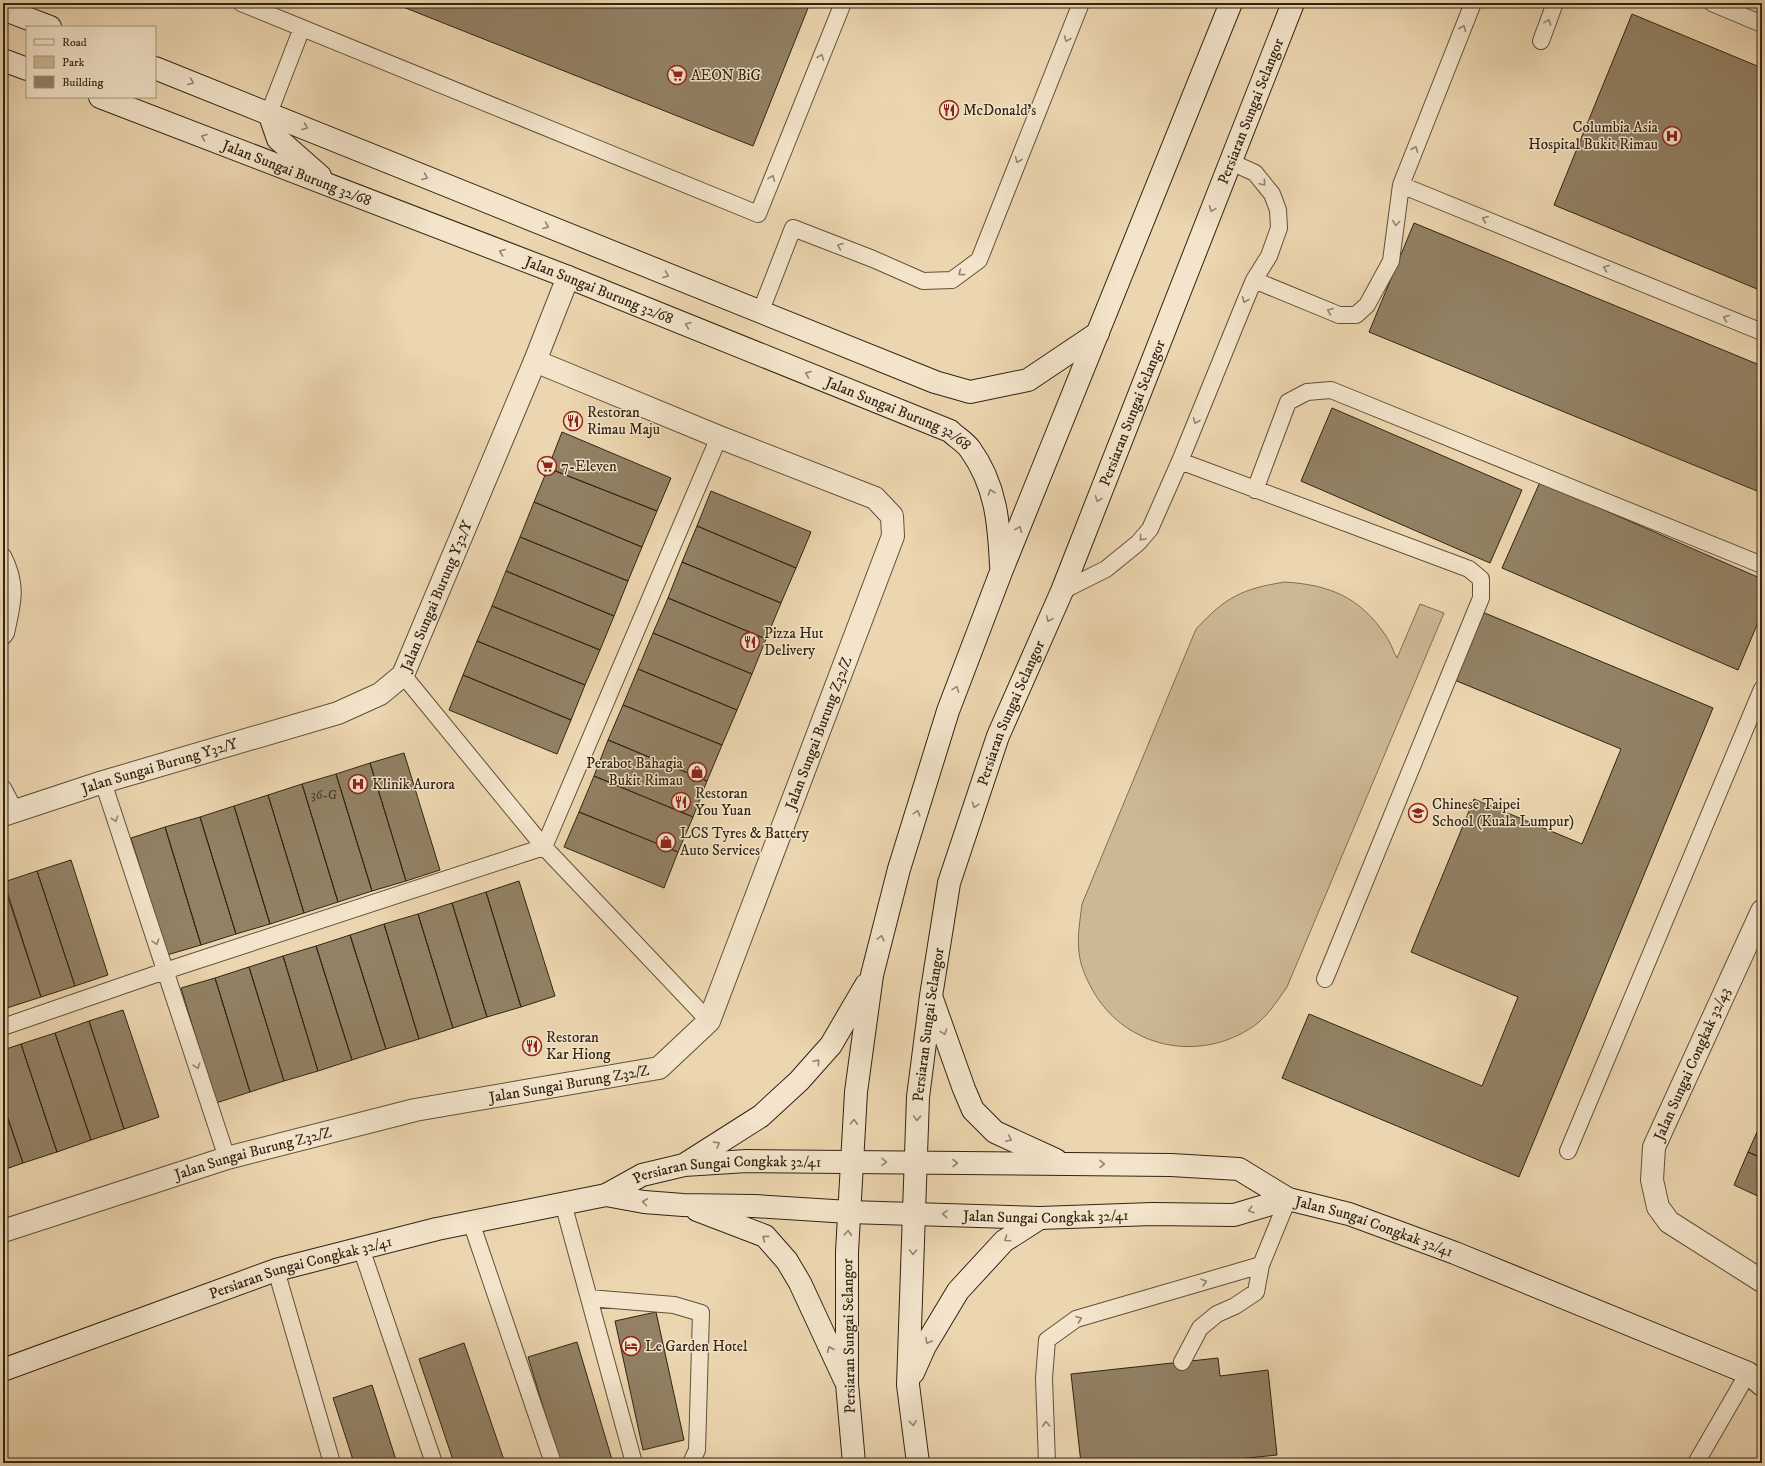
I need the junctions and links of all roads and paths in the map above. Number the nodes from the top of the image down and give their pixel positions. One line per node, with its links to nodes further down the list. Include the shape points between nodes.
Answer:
1 (241, 3): 12 (lane)
2 (843, 3): 12 (lane, one-way to 2, via 758,214)
3 (1081, 3): 24 (lane, one-way to 24, via 978,260 952,280 923,281 793,228)
4 (1231, 3): 26 (street, Persiaran Sungai Selangor)
5 (1293, 3): 19 (street, Persiaran Sungai Selangor)
6 (1473, 3): 20 (lane, one-way to 6)
7 (1556, 3): 13 (lane, one-way to 7)
8 (1712, 3): 10 (lane)
9 (3, 8): 11 (street)
10 (1762, 24)
11 (48, 26)
12 (302, 28): 18 (lane)
13 (1541, 42)
14 (3, 60): 16 (street)
15 (156, 68): 18 (street, one-way to 18)
16 (26, 69)
17 (103, 98): 21 (street, Jalan Sungai Burung 32/68, one-way to 17)
18 (269, 113): 21 (street, via 278,139); 24 (street, one-way to 24)
19 (1231, 162): 23 (lane, one-way to 23, via 1255,173 1272,194 1278,210 1279,228 1269,256); 34 (street, Persiaran Sungai Selangor, one-way to 34)
20 (1401, 185): 23 (lane, one-way to 23, via 1391,261 1367,305 1356,315 1339,315); 25 (lane, one-way to 20)
21 (332, 186): 22 (street, Jalan Sungai Burung 32/68, one-way to 21)
22 (568, 277): 27 (street, Jalan Sungai Burung Y32/Y); 33 (street, Jalan Sungai Burung 32/68, one-way to 22, via 999,522 993,494 970,448 950,431)
23 (1254, 280): 29 (lane, one-way to 29)
24 (760, 313): 26 (street, via 935,382 970,392 1028,380)
25 (1762, 332)
26 (1098, 333): 33 (street, Persiaran Sungai Selangor, one-way to 26)
27 (535, 361): 28 (street, Jalan Sungai Burung Z32/Z); 36 (street, Jalan Sungai Burung Y32/Y)
28 (719, 437): 41 (lane); 47 (street, Jalan Sungai Burung Z32/Z, via 875,498 892,516 893,536)
29 (1180, 461): 30 (lane); 34 (lane, one-way to 34, via 1150,529 1138,543 1106,569)
30 (1255, 490): 32 (lane, via 1288,402 1307,392 1331,390); 45 (lane, via 1469,569 1481,579 1482,598)
31 (3, 556): 35 (lane, via 10,570 14,599)
32 (1762, 565)
33 (1002, 572): 44 (street, Persiaran Sungai Selangor, one-way to 33, via 899,869 948,711)
34 (1062, 591): 46 (street, Persiaran Sungai Selangor, one-way to 46, via 998,736 949,882)
35 (3, 637)
36 (403, 675): 38 (street, Jalan Sungai Burung Y32/Y, via 380,694 338,713); 41 (lane)
37 (1762, 689): 49 (lane)
38 (103, 782): 40 (street, Jalan Sungai Burung Y32/Y); 43 (lane, one-way to 43)
39 (3, 788): 40 (lane)
40 (9, 813)
41 (544, 847): 43 (lane); 47 (lane)
42 (1762, 910): 67 (street, Jalan Sungai Congkak 32/43, via 1654,1148 1652,1180 1658,1207 1669,1222)
43 (165, 971): 48 (lane); 50 (lane, one-way to 50)
44 (872, 975): 51 (street, Persiaran Sungai Selangor, one-way to 44, via 856,1092); 54 (street, one-way to 44, via 761,1116 800,1081 831,1045)
45 (1325, 979)
46 (931, 996): 52 (street, Persiaran Sungai Selangor, one-way to 52, via 918,1097); 53 (street, one-way to 53, via 973,1110 995,1132)
47 (709, 1021): 50 (street, Jalan Sungai Burung Z32/Z, via 659,1068 415,1110)
48 (3, 1027)
49 (1568, 1151)
50 (227, 1158): 63 (street, Jalan Sungai Burung Z32/Z)
51 (852, 1161): 52 (street, Persiaran Sungai Congkak 32/41, one-way to 52); 54 (street, Persiaran Sungai Congkak 32/41, via 747,1161); 59 (street, Persiaran Sungai Selangor)
52 (916, 1162): 53 (street, one-way to 53); 60 (street, Persiaran Sungai Selangor)
53 (1063, 1164): 56 (street, one-way to 56, via 1171,1165 1239,1169)
54 (684, 1165): 55 (street, Persiaran Sungai Congkak 32/41, via 642,1175)
55 (606, 1195): 57 (street, Persiaran Sungai Congkak 32/41); 58 (street, Persiaran Sungai Congkak 32/41, one-way to 55, via 644,1202)
56 (1288, 1199): 61 (street, Jalan Sungai Congkak 32/41, one-way to 61, via 1234,1215 1152,1214); 65 (lane); 71 (street, Jalan Sungai Congkak 32/41, via 1348,1214 1456,1253)
57 (563, 1203): 62 (street, Persiaran Sungai Congkak 32/41); 68 (lane)
58 (683, 1205): 59 (street, Persiaran Sungai Congkak 32/41); 72 (street, one-way to 58, via 800,1283 787,1261 765,1236)
59 (849, 1212): 60 (street, Persiaran Sungai Congkak 32/41); 72 (street, Persiaran Sungai Selangor, one-way to 59)
60 (914, 1213): 61 (street, Jalan Sungai Congkak 32/41, one-way to 60); 73 (street, Persiaran Sungai Selangor, one-way to 73)
61 (1040, 1218): 73 (street, one-way to 73, via 1004,1241 958,1291 925,1346)
62 (471, 1222): 64 (street, Persiaran Sungai Congkak 32/41); 76 (lane)
63 (3, 1231)
64 (362, 1248): 66 (street, Persiaran Sungai Congkak 32/41); 75 (lane)
65 (1261, 1265): 69 (lane, via 1256,1292 1217,1314 1200,1328); 81 (lane, one-way to 65, via 1044,1378 1047,1340 1076,1319)
66 (276, 1270): 70 (street, Persiaran Sungai Congkak 32/41); 74 (lane)
67 (1762, 1280)
68 (589, 1298): 77 (lane); 78 (lane, via 674,1304 701,1313 698,1450)
69 (1182, 1362)
70 (3, 1370)
71 (1755, 1379): 82 (lane)
72 (847, 1384): 79 (street, Persiaran Sungai Selangor)
73 (908, 1384): 80 (street, Persiaran Sungai Selangor, one-way to 80)
74 (332, 1463)
75 (434, 1463)
76 (553, 1463)
77 (634, 1463)
78 (691, 1463)
79 (854, 1463)
80 (918, 1463)
81 (1048, 1463)
82 (1696, 1463)

